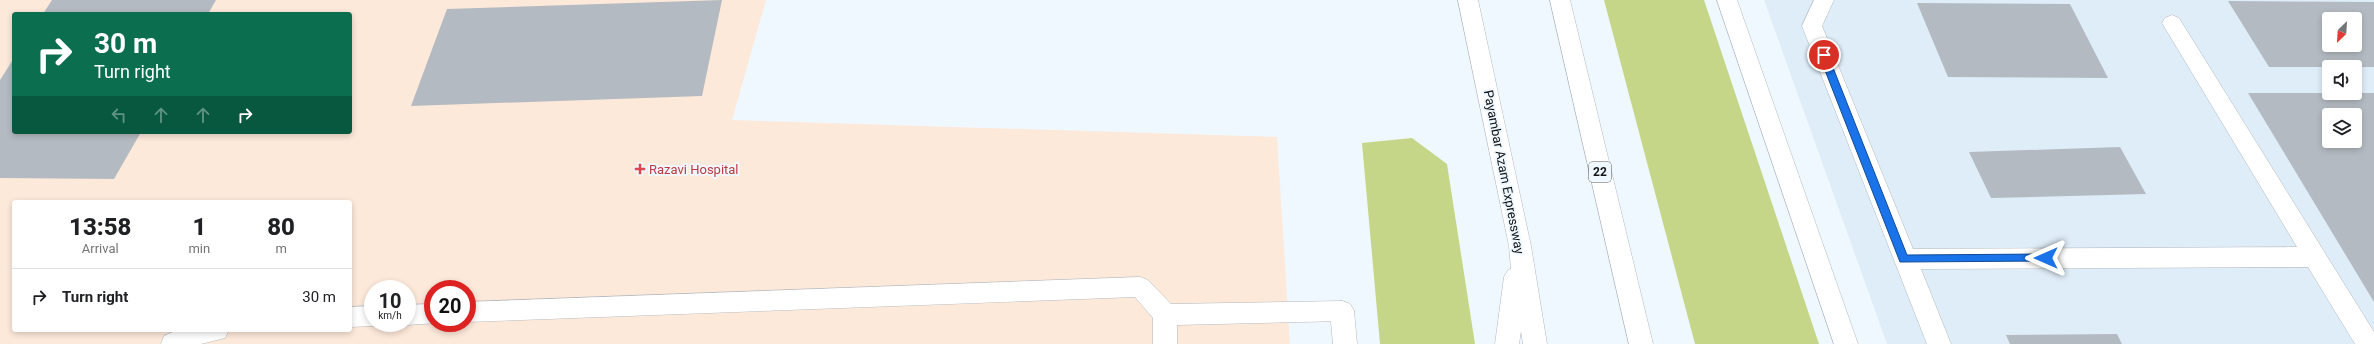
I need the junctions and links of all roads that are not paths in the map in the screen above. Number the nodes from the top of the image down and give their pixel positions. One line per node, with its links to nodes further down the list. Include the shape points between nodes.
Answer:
1 (1468, 0): 6 (main road, Payambar Azam Expressway)
2 (1560, 0): 19 (main road, 22)
3 (1727, 0): 20 (main road)
4 (1824, 0): 8 (main road, via 1812,26)
5 (2172, 23): 7 (main road)
6 (1520, 246): 17 (main road); 18 (main road, Payambar Azam Expressway)
7 (2316, 257): 8 (main road); 22 (main road)
8 (1904, 259): 21 (main road)
9 (476, 312): 10 (main road, via 1140,287)
10 (1165, 315): 15 (main road); 16 (main road, via 1342,310)
11 (364, 316): 12 (main road)
12 (352, 317)
13 (207, 332): 14 (main road, via 188,336)
14 (173, 344)
15 (1165, 344)
16 (1345, 344)
17 (1507, 344)
18 (1535, 344)
19 (1641, 344)
20 (1846, 344)
21 (1939, 344)
22 (2368, 344)

